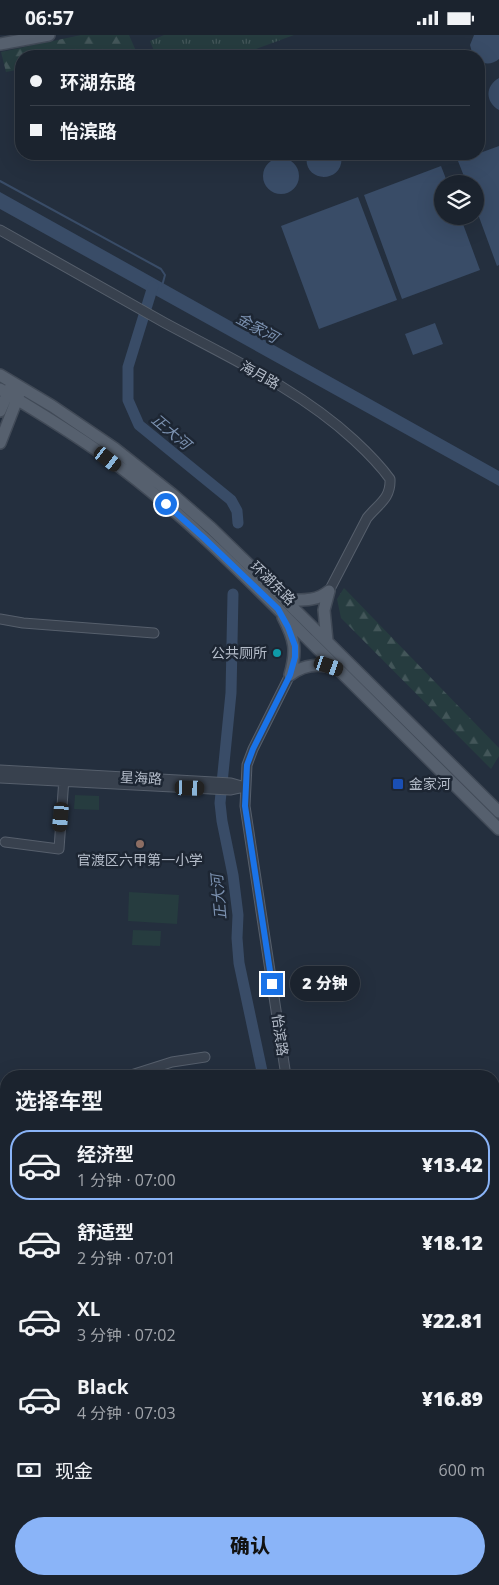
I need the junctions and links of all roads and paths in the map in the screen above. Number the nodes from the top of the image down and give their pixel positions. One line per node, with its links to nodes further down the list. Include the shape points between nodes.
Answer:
1 (7, 35): 3 (main road)
2 (49, 35): 4 (main road)
3 (0, 36)
4 (0, 44)
5 (0, 230): 10 (street, 海月路, via 305,401 368,452 390,479 389,493 367,518)
6 (0, 375): 7 (main road, 环湖东路)
7 (12, 390): 8 (main road); 9 (main road); 11 (main road, 环湖东路, via 159,498)
8 (0, 411)
9 (0, 443)
10 (329, 591): 11 (main road, via 322,597); 16 (main road, via 324,610)
11 (282, 605): 16 (main road, 环湖东路); 17 (main road, 环湖东路); 18 (main road, via 295,646)
12 (0, 619): 13 (street)
13 (23, 623): 14 (street); 15 (street)
14 (0, 625)
15 (154, 633)
16 (327, 641): 23 (main road, 环湖东路)
17 (339, 670): 18 (main road, via 329,666 306,667); 24 (main road, 环湖东路)
18 (290, 675): 22 (street, 怡滨路, via 253,749 247,765)
19 (0, 769): 21 (street, 星海路)
20 (0, 778): 21 (street, 星海路)
21 (64, 778): 22 (street, 星海路); 25 (street, via 58,849)
22 (245, 787): 28 (street, 怡滨路, via 245,806)
23 (499, 812)
24 (499, 829)
25 (5, 842)
26 (205, 1057): 27 (street, via 172,1061)
27 (146, 1070)
28 (285, 1070)

